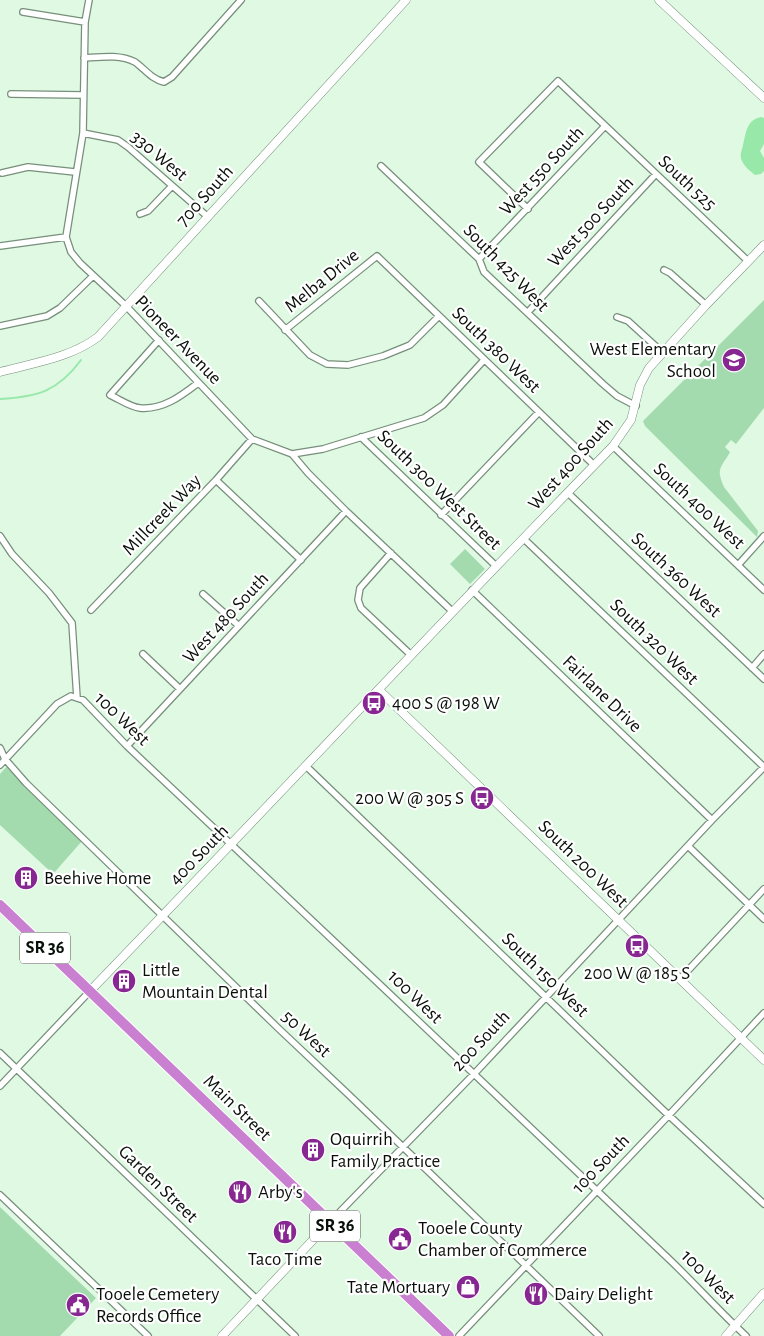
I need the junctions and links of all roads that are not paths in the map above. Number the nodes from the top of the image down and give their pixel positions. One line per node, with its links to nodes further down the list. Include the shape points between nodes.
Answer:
1 (89, 0): 6 (street)
2 (241, 0): 7 (street, via 172,78 164,82 124,58)
3 (406, 0): 20 (street, 700 South)
4 (659, 0): 10 (street)
5 (23, 12): 6 (street)
6 (85, 22): 7 (street)
7 (84, 58): 9 (street)
8 (11, 94): 9 (street)
9 (83, 96): 12 (street)
10 (764, 98)
11 (606, 126): 16 (street, South 525); 18 (street, West 550 South); 18 (street, South 525, via 558,80 479,162)
12 (83, 133): 14 (street); 17 (street, 330 West, via 118,140)
13 (381, 166): 25 (street, South 425 West)
14 (75, 172): 15 (street, via 28,167); 21 (street)
15 (2, 173)
16 (656, 174): 26 (street, South 525); 32 (street, West 500 South)
17 (172, 186): 19 (street, via 148,211); 20 (street, 330 West)
18 (528, 209): 25 (street, West 550 South)
19 (140, 214)
20 (208, 217): 31 (street, 700 South)
21 (66, 237): 23 (street); 28 (street, Pioneer Avenue, via 71,252)
22 (764, 245): 26 (street, West 400 South)
23 (0, 246)
24 (377, 256): 33 (street, South 380 West); 36 (street, Melba Drive)
25 (479, 259): 32 (street, South 425 West, via 484,272)
26 (748, 261): 30 (street, West 400 South)
27 (664, 270): 30 (street)
28 (92, 276): 31 (street, Pioneer Avenue); 35 (street, via 60,308 47,316)
29 (259, 301): 36 (street)
30 (706, 305): 38 (street, West 400 South)
31 (126, 306): 37 (street, Pioneer Avenue); 40 (street, 700 South, via 98,337 84,347)
32 (528, 312): 42 (street, South 425 West, via 603,384)
33 (439, 316): 36 (street, via 410,345 383,356 348,364 327,364 310,355); 39 (street, South 380 West)
34 (617, 317): 38 (street, via 628,321)
35 (0, 326)
36 (285, 330)
37 (159, 340): 41 (street, Pioneer Avenue); 41 (street, via 110,395 139,408 158,407 178,399)
38 (662, 352): 42 (street, West 400 South, via 640,385)
39 (484, 360): 43 (street, South 380 West); 44 (street, via 443,405 424,418)
40 (0, 372)
41 (198, 383): 45 (street, Pioneer Avenue)
42 (636, 406): 46 (street, West 400 South, via 631,420)
43 (539, 412): 48 (street, South 380 West); 52 (street)
44 (361, 437): 47 (street, via 323,449); 52 (street, South 300 West Street)
45 (252, 439): 47 (street, Pioneer Avenue); 49 (street, Millcreek Way)
46 (613, 446): 48 (street, West 400 South); 58 (street, South 400 West)
47 (292, 454): 51 (street, Pioneer Avenue)
48 (594, 465): 50 (street, West 400 South)
49 (216, 480): 57 (street); 63 (street, Millcreek Way)
50 (568, 493): 55 (street, West 400 South); 69 (street, South 360 West)
51 (346, 510): 56 (street, Pioneer Avenue); 57 (street, West 480 South)
52 (442, 515): 59 (street, South 300 West Street)
53 (0, 536): 73 (street, via 72,623)
54 (764, 536): 58 (street)
55 (524, 539): 59 (street, West 400 South); 79 (street, South 320 West)
56 (392, 553): 64 (street, Pioneer Avenue); 68 (street, via 360,588 358,600 361,608)
57 (301, 560): 65 (street, West 480 South)
58 (739, 564): 61 (street, South 400 West)
59 (496, 566): 60 (street, West 400 South)
60 (472, 590): 64 (street, West 400 South); 80 (street, Fairlane Drive)
61 (764, 590)
62 (203, 594): 65 (street)
63 (91, 610)
64 (453, 612): 68 (street, West 400 South)
65 (239, 626): 71 (street, West 480 South)
66 (143, 654): 71 (street)
67 (764, 654): 69 (street)
68 (411, 655): 72 (street, West 400 South)
69 (752, 668): 70 (street, South 360 West)
70 (764, 678)
71 (180, 689): 74 (street, West 480 South)
72 (379, 690): 78 (street, 400 South); 88 (street, South 200 West)
73 (77, 698): 74 (street, 100 West, via 83,700); 76 (street, 100 West, via 71,696 56,704)
74 (128, 746): 81 (street, 100 West)
75 (0, 748): 76 (street, 50 West)
76 (5, 759): 77 (street); 86 (street, 50 West)
77 (0, 764)
78 (307, 767): 81 (street, 400 South); 91 (street, South 150 West)
79 (764, 767): 80 (street, 200 South)
80 (712, 820): 82 (street, 200 South)
81 (232, 844): 86 (street, 400 South); 97 (street, 100 West)
82 (688, 846): 85 (street); 88 (street, 200 South)
83 (764, 889): 85 (street)
84 (0, 905): 90 (highway, Main Street / SR 36)
85 (749, 905): 87 (street); 89 (street)
86 (163, 916): 90 (street, 400 South); 100 (street, 50 West)
87 (764, 919)
88 (618, 920): 89 (street, South 200 West); 91 (street, 200 South)
89 (680, 980): 93 (street, South 200 West)
90 (90, 991): 96 (street, 400 South); 104 (highway, Main Street / SR 36)
91 (545, 996): 97 (street, 200 South); 99 (street, South 150 West)
92 (764, 1013): 93 (street, 100 South)
93 (740, 1037): 95 (street, South 200 West); 99 (street, 100 South)
94 (0, 1052): 96 (street, Garden Street)
95 (764, 1060)
96 (17, 1069): 98 (street, 400 South); 107 (street, Garden Street)
97 (474, 1074): 100 (street, 200 South); 101 (street, 100 West)
98 (0, 1086)
99 (669, 1115): 101 (street, 100 South); 103 (street, South 150 West)
100 (403, 1147): 104 (street, 200 South); 105 (street, 50 West)
101 (596, 1191): 105 (street, 100 South); 108 (street, 100 West)
102 (0, 1195): 109 (street)
103 (764, 1204)
104 (330, 1222): 107 (street, 200 South); 112 (highway, Main Street / SR 36)
105 (526, 1266): 113 (street, 100 South); 114 (street, 50 West)
106 (764, 1294): 108 (street)
107 (256, 1299): 110 (street, 200 South); 111 (street, Garden Street)
108 (735, 1326): 115 (street); 116 (street, 100 West)
109 (148, 1336)
110 (222, 1336)
111 (295, 1336)
112 (449, 1336)
113 (459, 1336)
114 (599, 1336)
115 (726, 1336)
116 (746, 1336)

